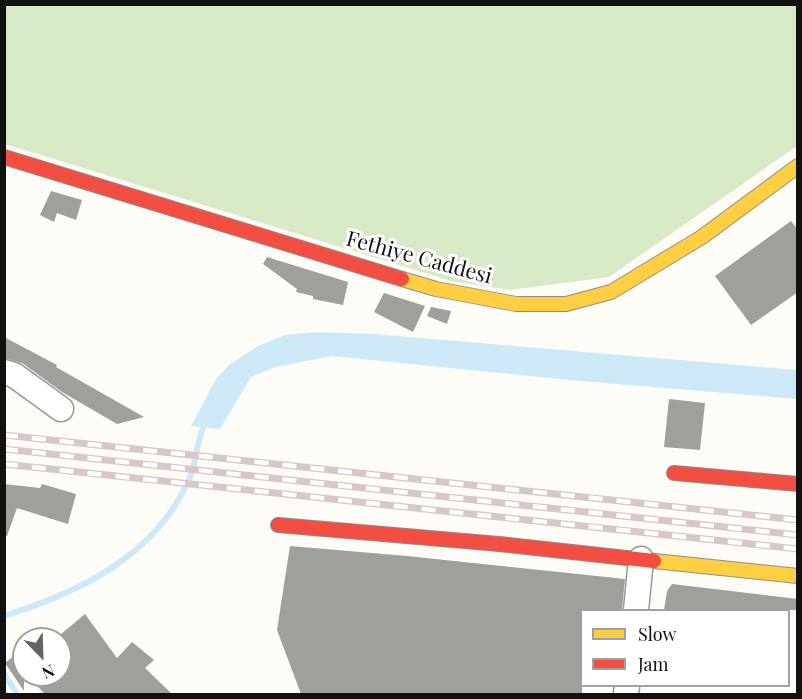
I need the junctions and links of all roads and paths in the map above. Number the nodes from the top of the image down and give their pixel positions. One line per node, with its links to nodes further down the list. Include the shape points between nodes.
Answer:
1 (4, 157): 2 (street, Fethiye Caddesi, via 436,289 516,304 566,304 611,292 702,237)
2 (798, 166)
3 (4, 372): 4 (street)
4 (61, 408)
5 (674, 473): 6 (street)
6 (798, 484)
7 (278, 525): 8 (street)
8 (641, 559): 9 (street); 10 (street)
9 (798, 576)
10 (636, 609)

